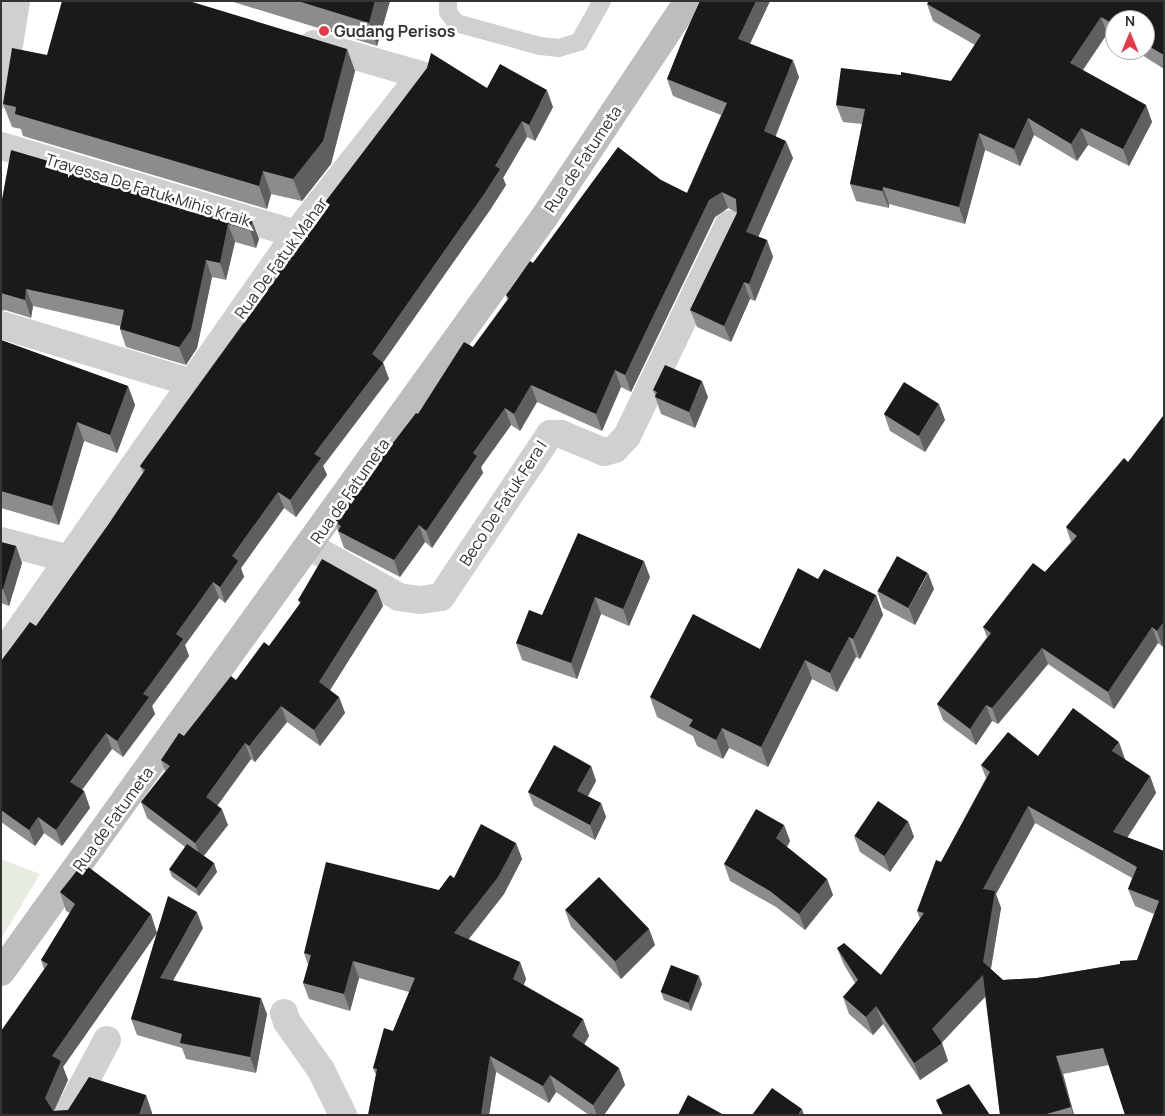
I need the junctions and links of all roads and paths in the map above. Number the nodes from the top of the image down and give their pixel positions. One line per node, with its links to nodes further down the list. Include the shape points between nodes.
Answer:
1 (16, 1): 6 (street)
2 (448, 1): 3 (lane, via 448,12 456,23 559,48 579,42)
3 (602, 1)
4 (688, 1): 13 (street, Rua de Fatumeta, via 545,216)
5 (291, 37): 9 (street, Rua De Fatuk Mahar, via 421,76)
6 (1, 95)
7 (1, 146): 9 (street, Travessa De Fatuk Mihis Kraik)
8 (729, 224): 13 (street, Beco De Fatuk Fera I, via 628,436 615,449 604,452 561,434 550,434 441,597 420,600 399,597)
9 (296, 234): 11 (street, Rua De Fatuk Mahar)
10 (1, 325): 11 (street)
11 (192, 383): 14 (street, Rua De Fatuk Mahar)
12 (1, 541): 14 (street)
13 (311, 547): 16 (street, Rua de Fatumeta)
14 (68, 559): 15 (street, Rua De Fatuk Mahar)
15 (1, 656)
16 (1, 972)
17 (284, 1013): 20 (street, via 321,1070)
18 (107, 1040): 19 (street)
19 (67, 1115)
20 (344, 1115)

